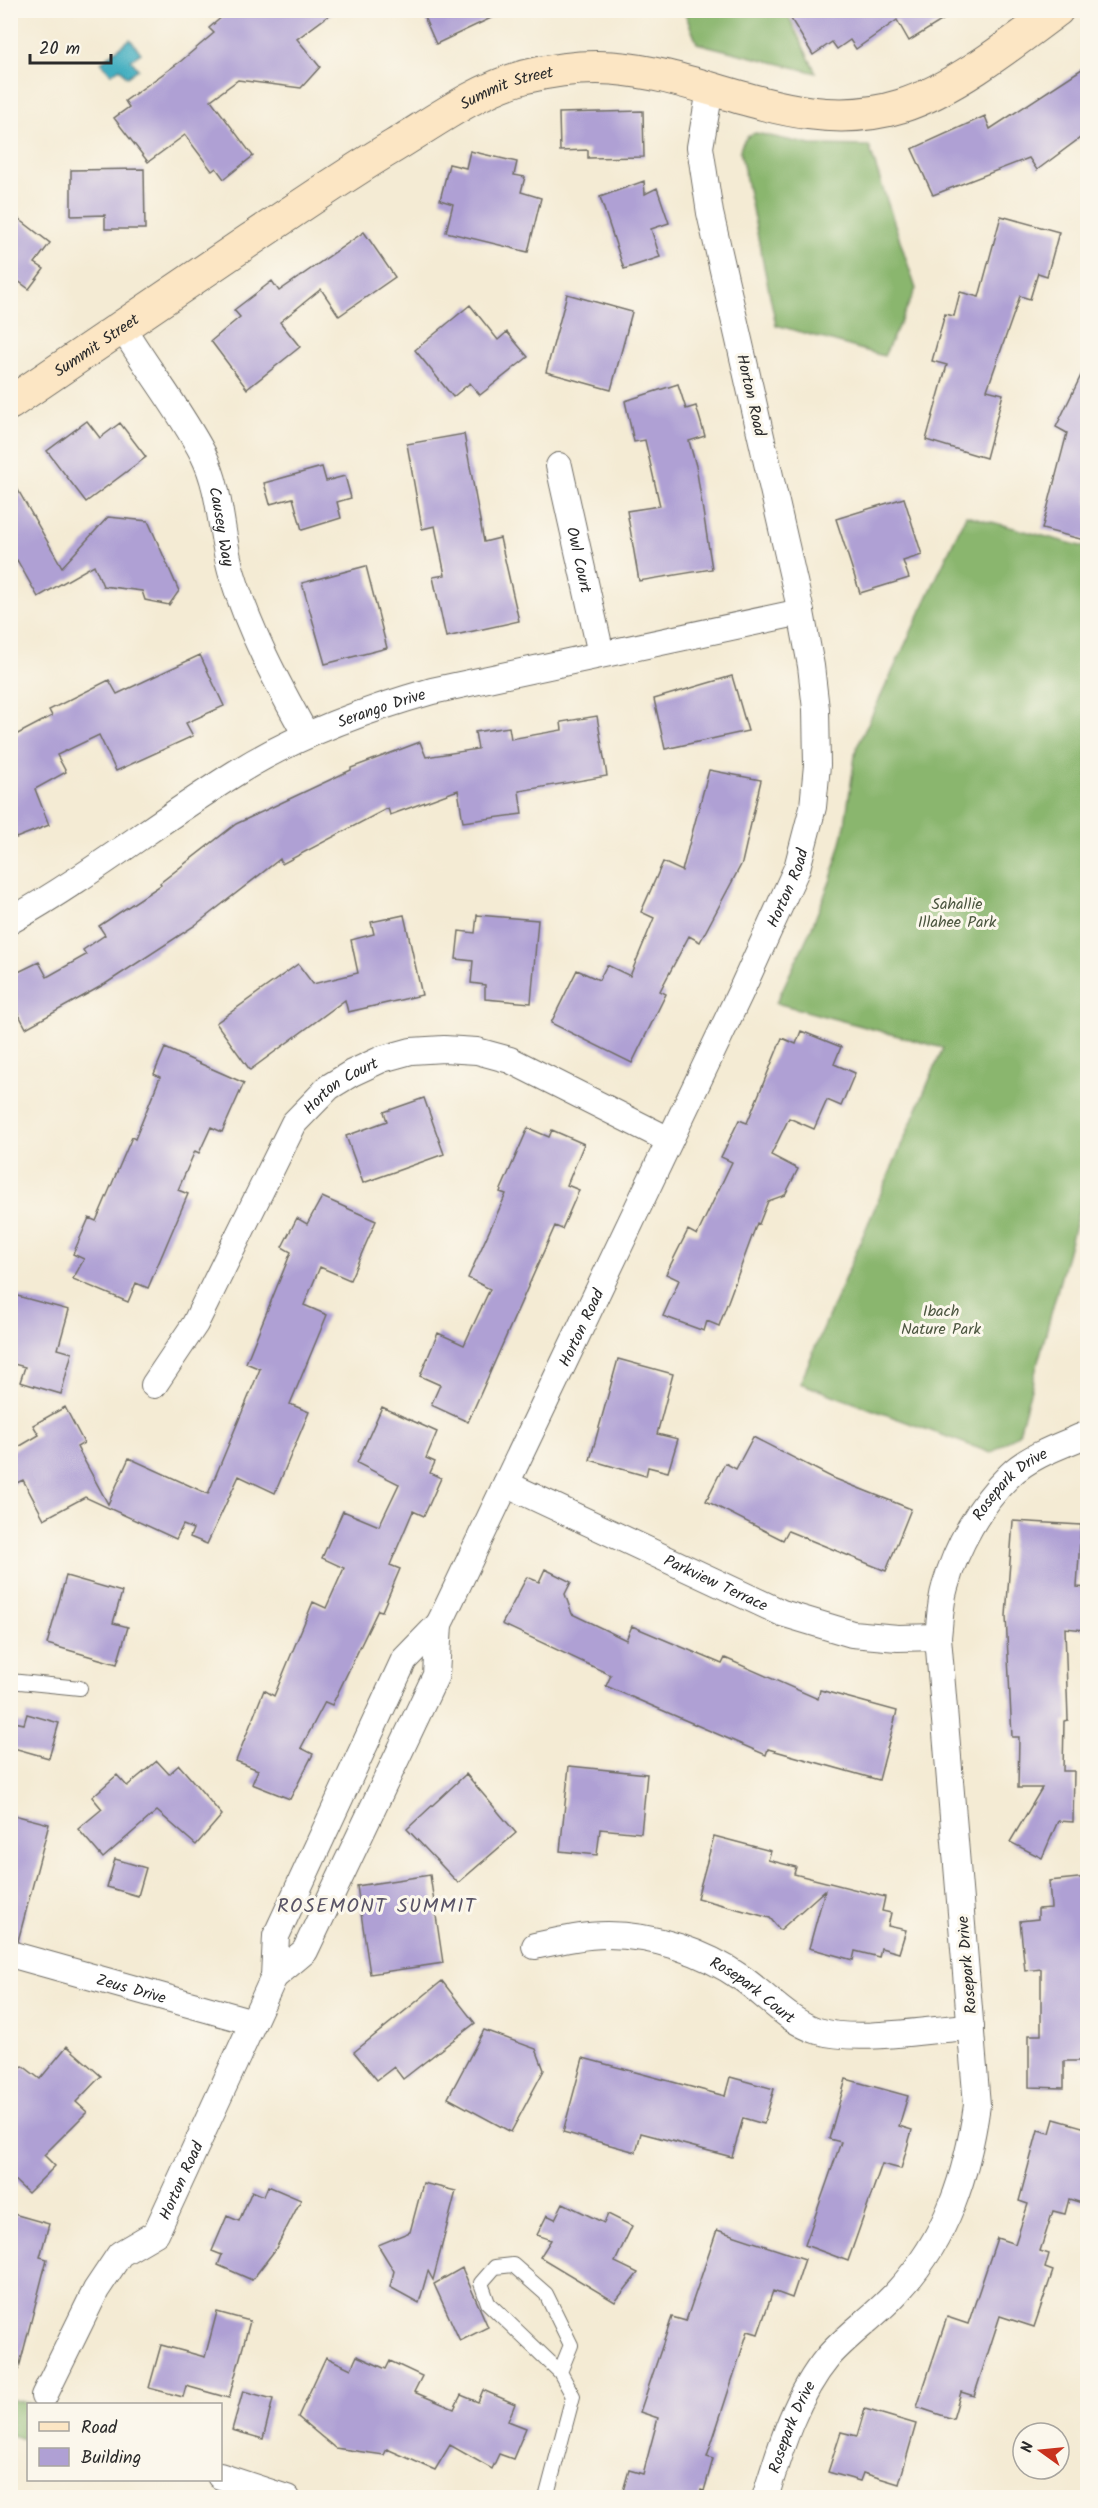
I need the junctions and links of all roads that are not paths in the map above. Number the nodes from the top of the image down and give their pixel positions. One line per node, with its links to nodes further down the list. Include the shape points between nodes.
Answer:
1 (1057, 10): 2 (street, Summit Street, via 944,87 881,111 818,116)
2 (710, 90): 3 (street, Summit Street, via 638,72 593,68 553,70 495,87 360,166); 6 (street, Horton Road, via 700,147 710,213)
3 (122, 327): 4 (street, Summit Street); 8 (street, Causey Way, via 203,455 218,493 231,572 246,615)
4 (10, 403)
5 (559, 466): 7 (street, Owl Court)
6 (801, 612): 7 (street, Serango Drive); 10 (street, Horton Road, via 816,710 813,807 797,868)
7 (601, 654): 8 (street, Serango Drive, via 432,691 377,707)
8 (306, 735): 9 (street, Serango Drive, via 240,771 47,901)
9 (10, 921)
10 (669, 1140): 11 (street, Horton Court, via 510,1060 477,1051 411,1051 352,1073 329,1088 294,1122 195,1324); 13 (street, Horton Road)
11 (154, 1384)
12 (1088, 1434): 15 (street, Rosepark Drive, via 1010,1474 987,1503 963,1540 944,1588)
13 (506, 1484): 14 (street, Horton Road); 15 (street, Parkview Terrace, via 800,1620 852,1634)
14 (439, 1624): 20 (street, Horton Road, via 404,1660 380,1711 276,1936); 20 (street, Horton Road, via 436,1675 305,1951)
15 (938, 1637): 22 (street, Rosepark Drive)
16 (10, 1681): 17 (lane)
17 (80, 1688)
18 (535, 1946): 22 (street, Rosepark Court, via 607,1935 679,1947 742,1978 798,2022 836,2035)
19 (10, 1954): 21 (street, Zeus Drive)
20 (274, 1977): 21 (street, Horton Road)
21 (254, 2022): 24 (street, Horton Road, via 156,2233 120,2254 96,2290)
22 (971, 2027): 28 (street, Rosepark Drive, via 977,2106 971,2149 943,2227 899,2291 828,2358 801,2399 781,2445)
23 (560, 2373): 23 (lane, via 488,2303 481,2283 495,2268 513,2265 546,2294 571,2344); 27 (lane, via 573,2396)
24 (44, 2396)
25 (222, 2477): 26 (street)
26 (287, 2498)
27 (546, 2498)
28 (765, 2498)

